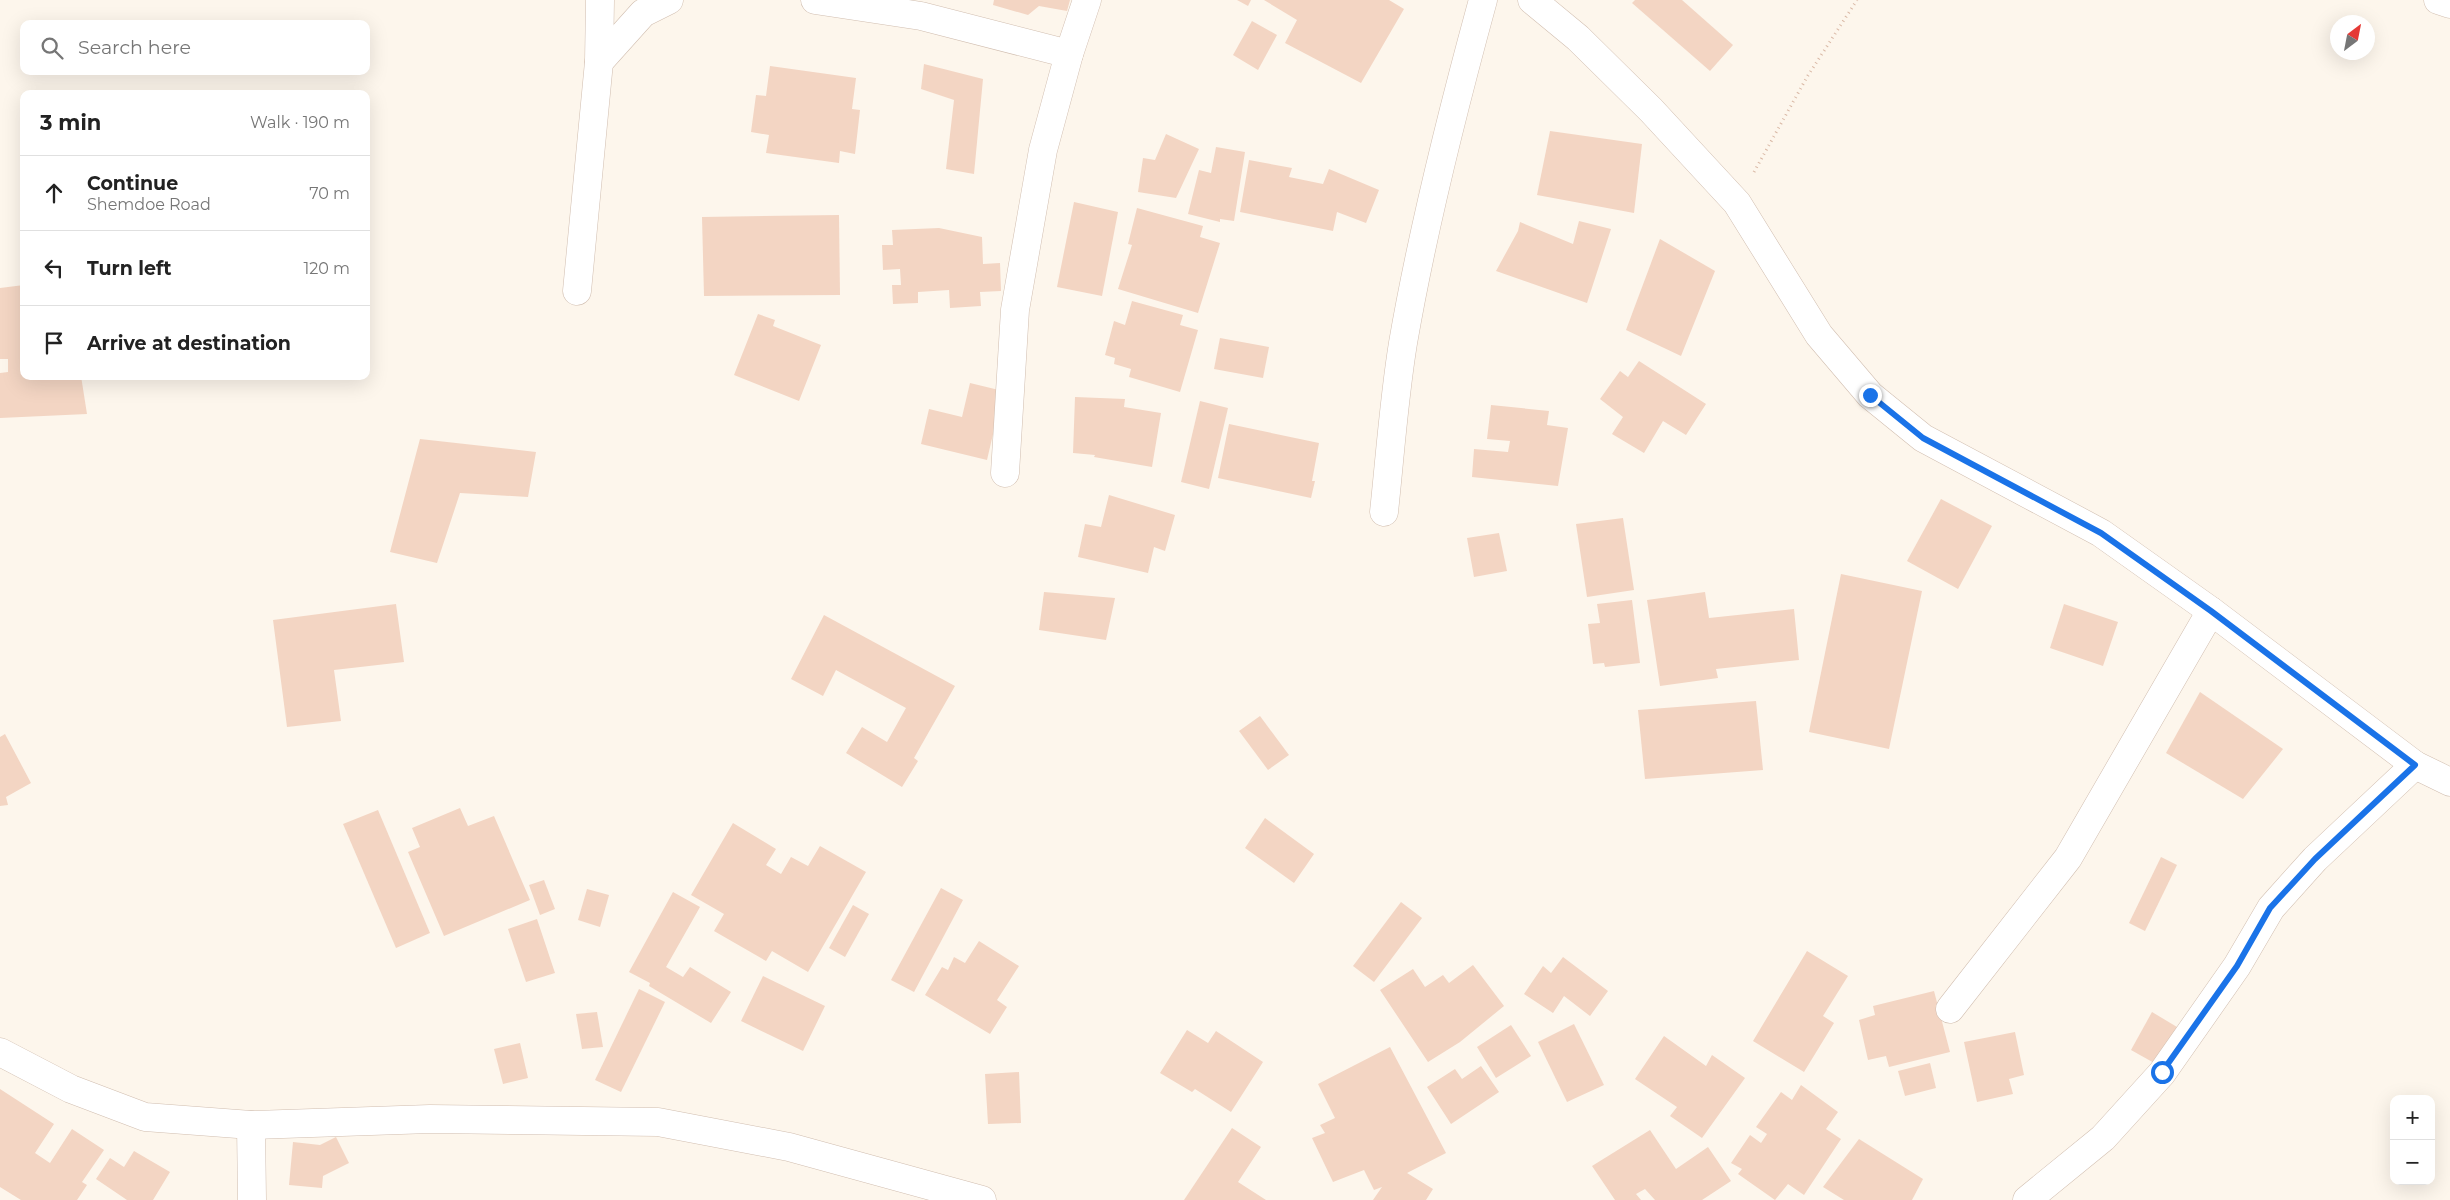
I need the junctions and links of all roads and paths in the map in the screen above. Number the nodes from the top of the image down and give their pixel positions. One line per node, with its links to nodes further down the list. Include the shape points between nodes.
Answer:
1 (600, 0): 11 (street)
2 (668, 0): 11 (street, via 643,13)
3 (815, 0): 10 (street, via 921,16)
4 (1087, 0): 10 (street)
5 (1483, 0): 15 (street, via 1428,218 1405,334)
6 (1532, 0): 12 (street, via 1598,58)
7 (1857, 0): 12 (path, via 1807,77)
8 (2438, 0): 9 (street)
9 (2450, 4)
10 (1069, 54): 14 (street, via 1043,150 1015,310)
11 (599, 62): 13 (street)
12 (1737, 203): 16 (street, via 1819,335 1870,395 1923,438 2101,533)
13 (577, 291)
14 (1006, 472)
15 (1384, 512)
16 (2211, 611): 17 (street); 19 (street, via 2068,858)
17 (2415, 765): 18 (street); 24 (street, via 2315,859 2270,908 2237,966 2162,1072 2103,1138)
18 (2450, 782)
19 (1950, 1009)
20 (0, 1052): 21 (street, via 71,1089 145,1117)
21 (251, 1125): 22 (street); 23 (street, via 430,1120 658,1122 789,1147)
22 (252, 1200)
23 (982, 1200)
24 (2027, 1200)

